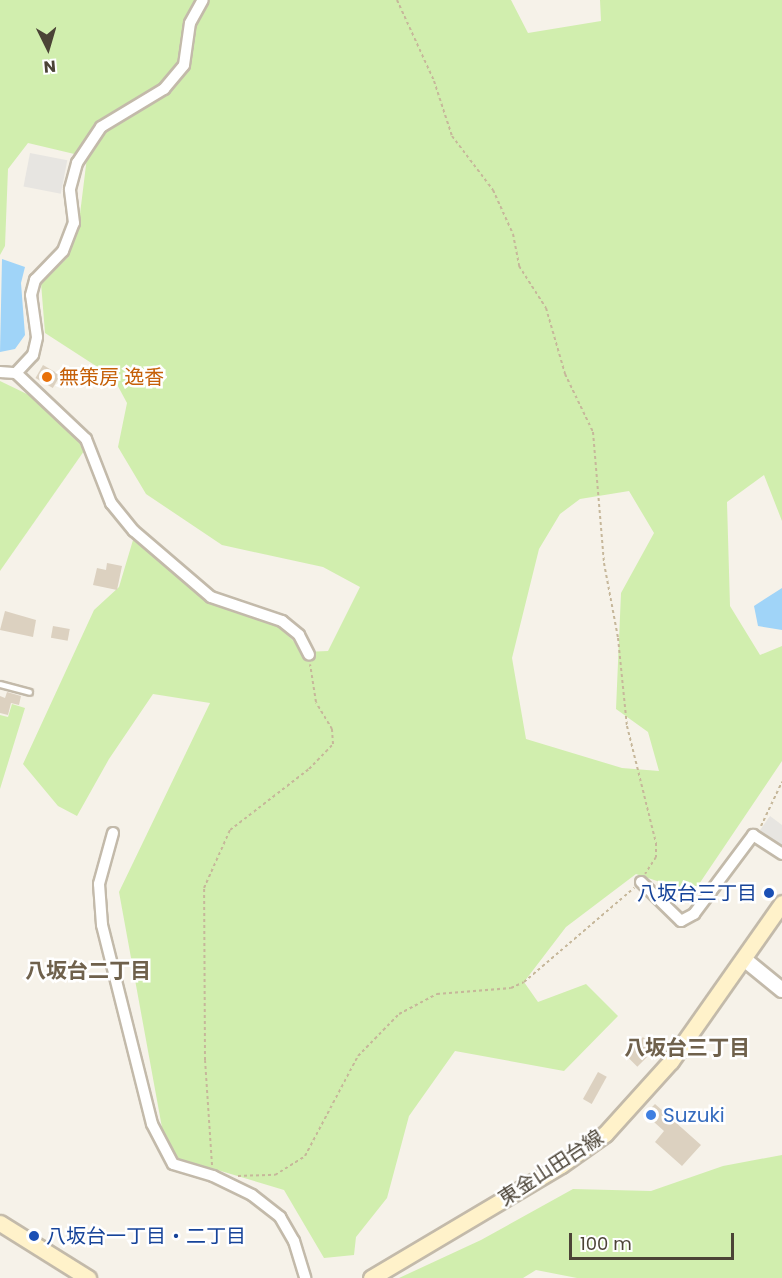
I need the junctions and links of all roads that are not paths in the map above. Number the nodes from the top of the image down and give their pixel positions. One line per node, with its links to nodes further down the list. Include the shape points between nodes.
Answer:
1 (203, 0): 3 (street, via 190,23 184,65 164,89 101,127 77,163 70,189 74,223 63,251 35,280 31,295 35,346 33,355)
2 (0, 372): 3 (street)
3 (16, 373): 4 (street, via 86,440 111,503 134,531 211,597 282,621 299,635)
4 (309, 656)
5 (0, 684): 6 (lane)
6 (29, 692)
7 (113, 833): 15 (street, via 99,884 102,925 152,1124 173,1164 213,1176 252,1195 280,1217 294,1241)
8 (782, 854): 9 (street, via 753,835 694,914 681,921)
9 (641, 882)
10 (782, 903): 11 (main road, 東金山田台線)
11 (744, 959): 12 (street); 16 (main road, 東金山田台線, via 671,1061 605,1134 543,1176)
12 (782, 990)
13 (0, 1222): 14 (main road)
14 (88, 1278)
15 (305, 1278)
16 (371, 1278)

